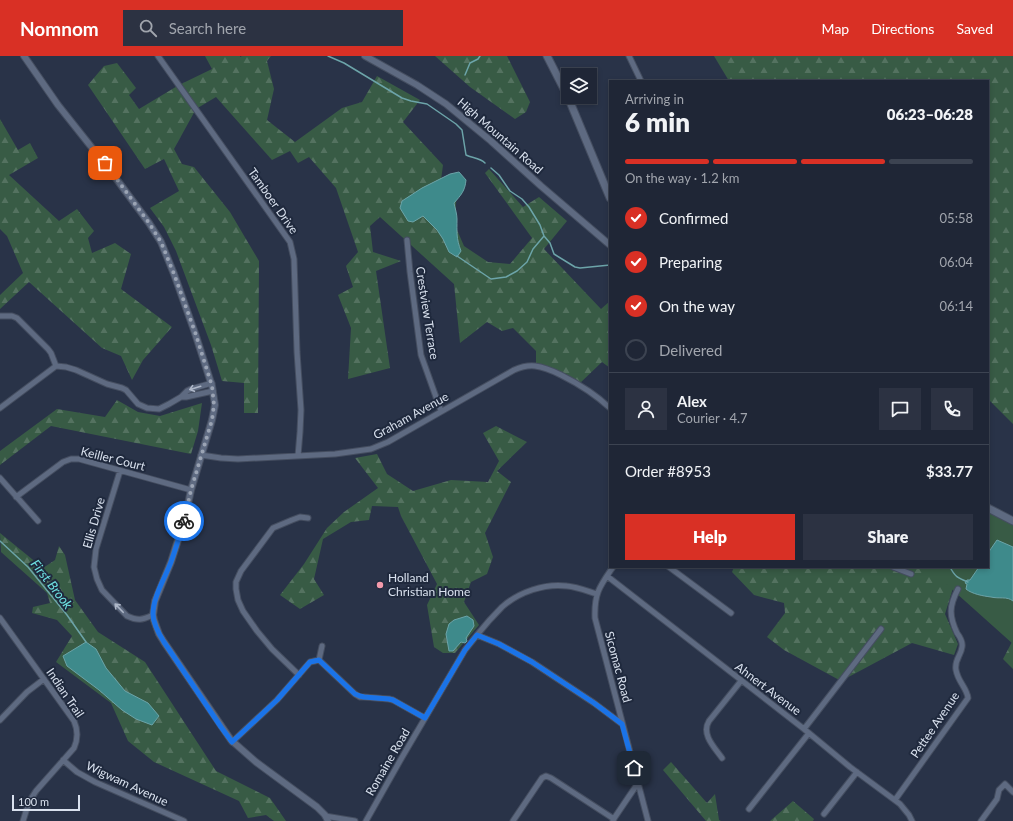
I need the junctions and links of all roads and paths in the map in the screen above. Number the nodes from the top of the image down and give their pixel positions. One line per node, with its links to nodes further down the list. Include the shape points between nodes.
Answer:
1 (24, 56): 14 (street, via 58,106 112,173 161,242)
2 (158, 56): 21 (street, Tamboer Drive, via 290,242 294,259 301,410)
3 (365, 56): 11 (street, High Mountain Road, via 446,104)
4 (547, 56): 7 (main road)
5 (629, 56): 6 (street)
6 (641, 80)
7 (561, 83)
8 (571, 104): 9 (main road)
9 (609, 196)
10 (407, 240): 19 (street, Crestview Terrace, via 421,355)
11 (609, 244)
12 (0, 316): 13 (street, via 17,318 48,349)
13 (56, 366): 16 (street, via 76,370 122,388 138,404 148,408 159,409); 18 (street)
14 (212, 383): 15 (street); 16 (street, one-way to 16, via 191,389)
15 (213, 391): 16 (street); 20 (street, via 213,415)
16 (181, 397)
17 (609, 407): 19 (street, Graham Avenue, via 581,385 552,371 525,366)
18 (0, 408)
19 (441, 411): 21 (street, Graham Avenue, via 376,448)
20 (201, 455): 21 (street, Graham Avenue, via 238,459); 24 (street)
21 (298, 456)
22 (120, 470): 24 (street, Keiller Court); 25 (street, Keiller Court, via 80,459 67,460); 38 (street, Ellis Drive, one-way to 22, via 139,620 127,616 102,590 94,567 96,549)
23 (0, 478): 25 (street)
24 (191, 490): 38 (street, via 181,532 155,601)
25 (16, 497): 28 (street)
26 (989, 509): 29 (main road)
27 (308, 518): 44 (street, via 300,517 273,528 241,571 236,582 240,606 272,649)
28 (38, 521)
29 (1013, 521)
30 (612, 568): 34 (street, Sicomac Road)
31 (670, 568): 37 (street)
32 (896, 568): 33 (street)
33 (911, 574)
34 (607, 576): 36 (street, Sicomac Road); 46 (street, Ahnert Avenue)
35 (958, 589): 58 (street, Pettee Avenue, via 950,614 962,643 956,669 968,698)
36 (597, 594): 41 (street, Romaine Road, via 571,586 546,586 532,590 502,607); 49 (street, Sicomac Road, via 595,618)
37 (731, 613)
38 (153, 615): 52 (street, via 159,634)
39 (0, 618): 45 (street, Indian Trail)
40 (881, 629): 50 (street)
41 (477, 635): 47 (street, Romaine Road, via 465,650); 49 (street, via 532,662)
42 (322, 646): 43 (street)
43 (319, 660): 44 (street, via 310,662); 47 (street, via 355,694 393,700)
44 (299, 675): 52 (street, via 277,700)
45 (44, 679): 48 (street, via 27,692); 54 (street, Indian Trail, via 76,724 76,744)
46 (741, 681): 50 (street, Ahnert Avenue); 53 (street, via 706,726 708,736)
47 (425, 718): 66 (street, Romaine Road)
48 (0, 720)
49 (622, 724): 56 (street, Sicomac Road)
50 (804, 729): 51 (street, Ahnert Avenue)
51 (809, 733): 55 (street, Ahnert Avenue); 59 (street)
52 (232, 742): 61 (street, via 317,807)
53 (722, 758)
54 (63, 760): 63 (street, Indian Trail, via 32,796); 64 (street, Wigwam Avenue, via 95,782)
55 (857, 772): 58 (street, Ahnert Avenue); 60 (street)
56 (638, 783): 62 (street); 68 (street, Sicomac Road)
57 (1013, 792): 70 (street, via 1005,784)
58 (895, 800): 69 (street, Ahnert Avenue)
59 (749, 809)
60 (824, 814)
61 (327, 818): 65 (street)
62 (613, 820): 67 (street, via 546,776 542,778)
63 (23, 821)
64 (184, 821)
65 (355, 821)
66 (366, 821)
67 (513, 821)
68 (648, 821)
69 (912, 821)
70 (981, 821)

